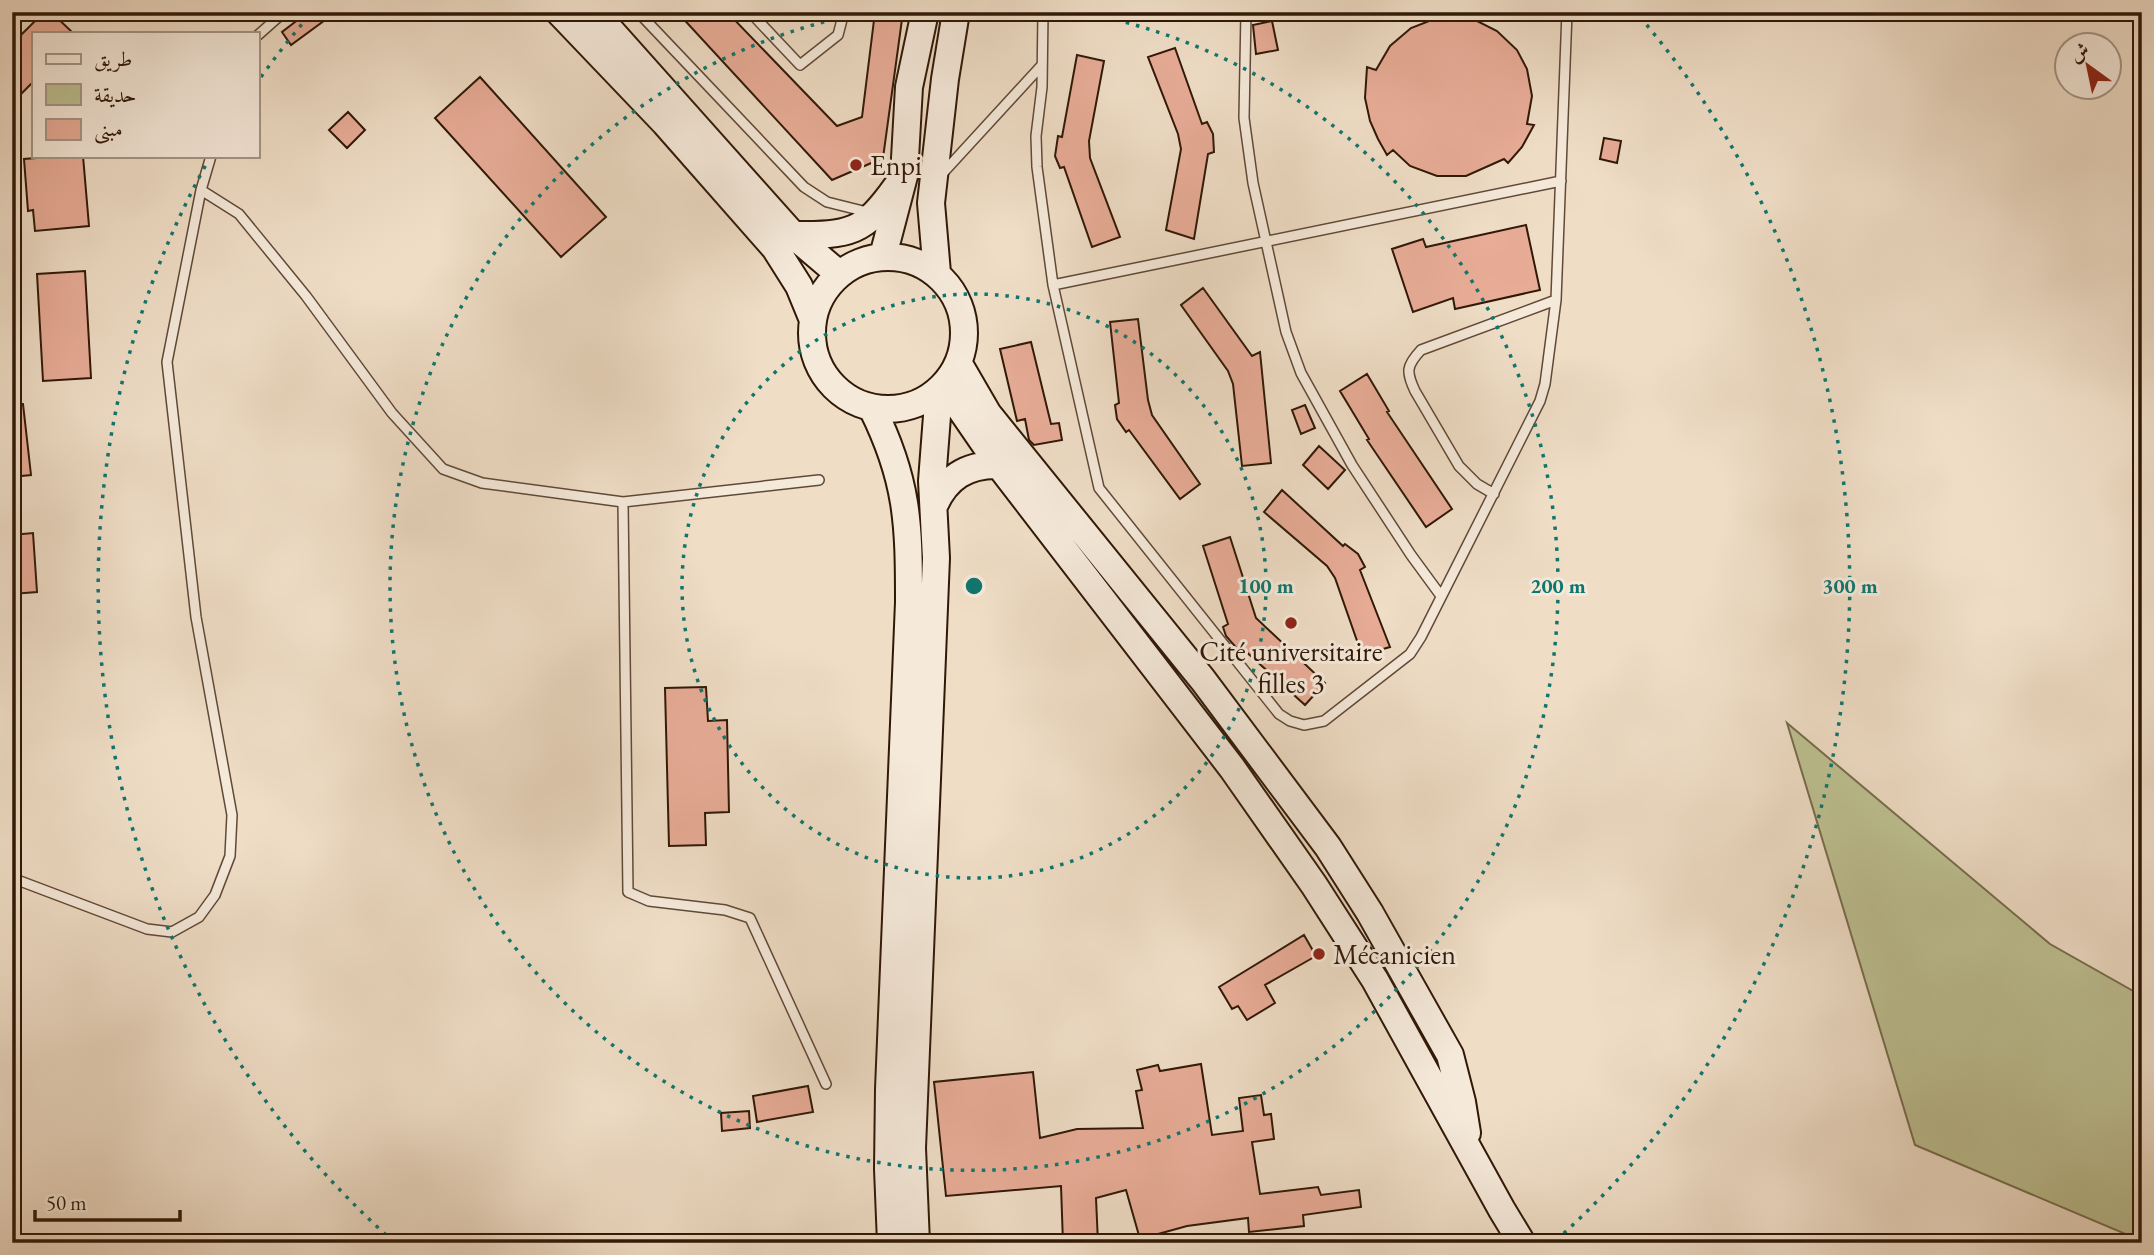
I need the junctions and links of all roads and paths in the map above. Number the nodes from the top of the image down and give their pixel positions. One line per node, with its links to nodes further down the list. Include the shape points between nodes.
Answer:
1 (284, 12): 12 (lane)
2 (559, 12): 27 (main road, via 775,248)
3 (594, 12): 20 (main road)
4 (638, 12): 19 (lane, via 804,187 827,202)
5 (750, 12): 6 (lane, via 800,65 838,35)
6 (844, 12)
7 (925, 12): 15 (main road, via 909,87)
8 (956, 12): 17 (main road)
9 (1043, 12): 13 (lane)
10 (1246, 12): 21 (lane, via 1244,118)
11 (1567, 12): 16 (lane)
12 (259, 34)
13 (1042, 65): 17 (lane); 25 (lane, via 1035,136)
14 (210, 158): 18 (lane)
15 (904, 176): 19 (main road); 22 (main road)
16 (1561, 181): 21 (lane); 26 (lane)
17 (933, 183): 23 (main road)
18 (201, 191): 34 (lane, via 239,214 392,413 443,469 482,483); 37 (lane, via 167,362 196,617 232,815 230,856 215,895 199,917 172,932 147,929)
19 (876, 213): 20 (main road, via 852,230 834,235)
20 (793, 235): 24 (main road)
21 (1266, 241): 25 (lane); 36 (lane, via 1286,332 1301,373 1352,465)
22 (883, 257): 23 (main road, via 912,260); 24 (main road, via 860,262)
23 (937, 273): 28 (main road, via 949,285 963,315 964,348)
24 (839, 274): 27 (main road, via 827,287)
25 (1054, 285): 36 (lane, via 1099,488 1279,714 1304,726 1324,721 1410,654)
26 (1556, 300): 33 (lane, via 1540,401); 33 (lane, via 1421,350 1408,370 1459,466)
27 (813, 320): 30 (main road, via 813,345 820,369 842,394)
28 (959, 363): 29 (main road); 39 (main road, via 988,414 1203,680 1328,847 1450,1055)
29 (941, 388): 30 (main road, via 915,405); 31 (main road); 35 (main road, via 932,461)
30 (872, 408): 40 (main road, via 894,456 909,532 889,1089)
31 (999, 466): 35 (main road, via 985,465 959,474 948,482); 39 (main road, via 1278,832 1375,980)
32 (819, 480): 34 (lane)
33 (1494, 494): 36 (lane)
34 (623, 502): 38 (lane, via 628,892 649,901 725,910 750,918)
35 (934, 506): 41 (main road, via 936,558 912,1148)
36 (1441, 596)
37 (12, 878)
38 (826, 1084)
39 (1467, 1149): 42 (main road)
40 (891, 1243)
41 (916, 1243)
42 (1522, 1243)

